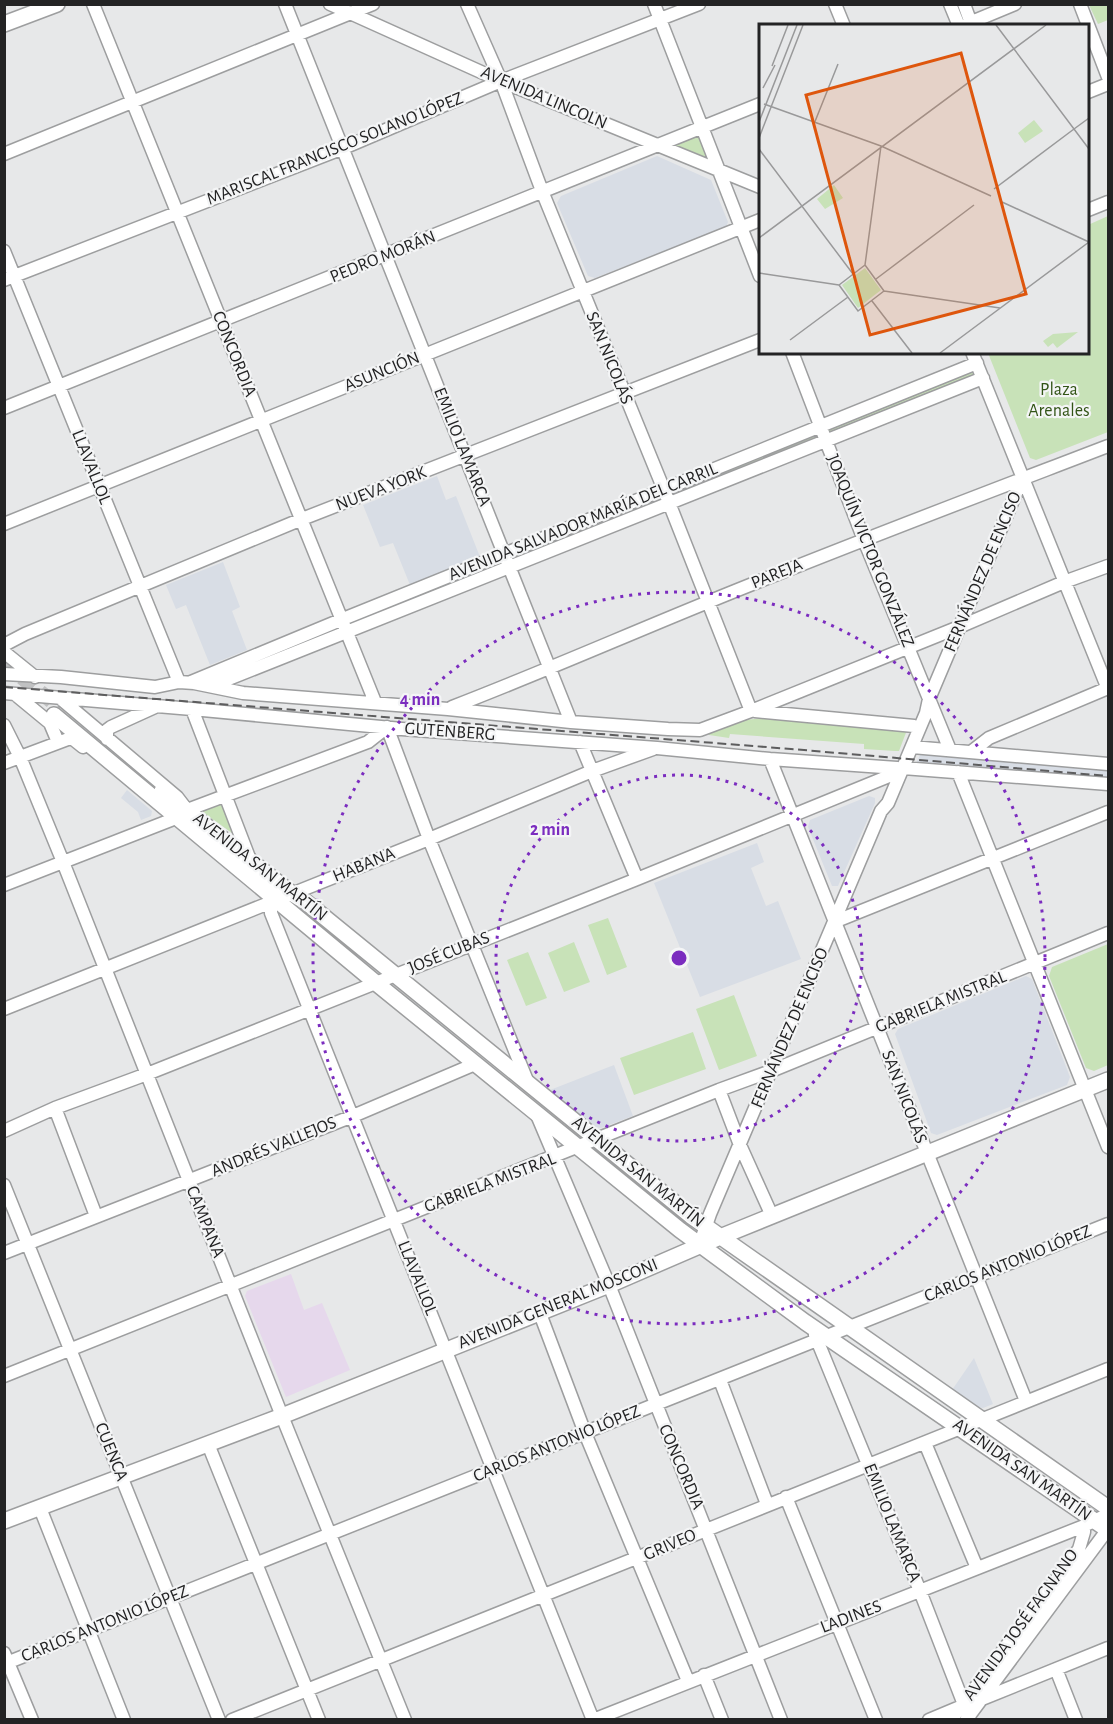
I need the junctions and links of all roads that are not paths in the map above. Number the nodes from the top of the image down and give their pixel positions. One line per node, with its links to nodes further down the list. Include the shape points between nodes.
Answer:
1 (57, 4): 16 (main road)
2 (93, 4): 28 (street, CONCORDIA)
3 (285, 4): 23 (street, EMILIO LAMARCA)
4 (330, 4): 14 (street, AVENIDA LINCOLN)
5 (374, 4): 14 (street)
6 (467, 4): 25 (street, SAN NICOLÁS)
7 (654, 4): 15 (street)
8 (699, 4): 15 (street, MARISCAL FRANCISCO SOLANO LÓPEZ)
9 (835, 4): 17 (street)
10 (950, 4): 18 (street)
11 (964, 4): 19 (street)
12 (1015, 4): 20 (street)
13 (1080, 4): 21 (street)
14 (352, 13): 23 (street); 25 (street, AVENIDA LINCOLN)
15 (660, 21): 25 (street, MARISCAL FRANCISCO SOLANO LÓPEZ); 30 (street)
16 (4, 24)
17 (843, 24)
18 (965, 24)
19 (966, 24)
20 (968, 24)
21 (1088, 24)
22 (1089, 27): 24 (street)
23 (298, 35): 28 (street); 32 (street, EMILIO LAMARCA)
24 (1108, 77)
25 (501, 81): 31 (street, AVENIDA LINCOLN); 32 (street, MARISCAL FRANCISCO SOLANO LÓPEZ); 36 (street, SAN NICOLÁS)
26 (1108, 84): 27 (street)
27 (1089, 92)
28 (132, 102): 33 (street); 39 (street, CONCORDIA)
29 (759, 104): 30 (street, PEDRO MORÁN)
30 (702, 128): 31 (street, PEDRO MORÁN); 34 (street)
31 (659, 145): 34 (street, AVENIDA LINCOLN); 36 (street, PEDRO MORÁN)
32 (341, 149): 39 (street, MARISCAL FRANCISCO SOLANO LÓPEZ); 43 (street, EMILIO LAMARCA)
33 (4, 154)
34 (718, 170): 35 (street, AVENIDA LINCOLN); 41 (street)
35 (759, 188)
36 (542, 191): 43 (street, PEDRO MORÁN); 46 (street, SAN NICOLÁS)
37 (1108, 202): 38 (street)
38 (1089, 210)
39 (177, 213): 45 (street, MARISCAL FRANCISCO SOLANO LÓPEZ); 47 (street, CONCORDIA)
40 (759, 220): 41 (street, ASUNCIÓN)
41 (740, 228): 44 (street); 46 (street, ASUNCIÓN)
42 (4, 251): 45 (street, LLAVALLOL)
43 (384, 256): 47 (street, PEDRO MORÁN); 50 (street, EMILIO LAMARCA)
44 (759, 274)
45 (9, 278): 53 (street, LLAVALLOL)
46 (583, 292): 50 (street, ASUNCIÓN); 54 (street, SAN NICOLÁS)
47 (220, 322): 53 (street, PEDRO MORÁN); 56 (street, CONCORDIA)
48 (759, 340): 54 (street, NUEVA YORK)
49 (793, 354): 57 (street, JOAQUÍN VICTOR GONZÁLEZ)
50 (424, 355): 56 (street, ASUNCIÓN); 60 (street, EMILIO LAMARCA)
51 (975, 358): 52 (street); 57 (street, AVENIDA SALVADOR MARÍA DEL CARRIL)
52 (983, 378): 58 (street, AVENIDA SALVADOR MARÍA DEL CARRIL); 61 (street)
53 (58, 387): 55 (street, PEDRO MORÁN); 62 (street, LLAVALLOL)
54 (624, 395): 60 (street, NUEVA YORK); 63 (street, SAN NICOLÁS)
55 (4, 408)
56 (262, 421): 62 (street, ASUNCIÓN); 65 (street, CONCORDIA)
57 (821, 428): 58 (street, JOAQUÍN VICTOR GONZÁLEZ); 63 (street, AVENIDA SALVADOR MARÍA DEL CARRIL)
58 (826, 440): 64 (street, AVENIDA SALVADOR MARÍA DEL CARRIL); 67 (street, JOAQUÍN VICTOR GONZÁLEZ)
59 (1108, 446): 61 (street, PAREJA)
60 (466, 457): 65 (street, NUEVA YORK); 68 (street, EMILIO LAMARCA)
61 (1022, 479): 67 (street, PAREJA); 70 (street); 74 (street, FERNÁNDEZ DE ENCISO)
62 (99, 485): 66 (street, ASUNCIÓN); 71 (street, LLAVALLOL)
63 (664, 490): 64 (street, SAN NICOLÁS); 68 (street, AVENIDA SALVADOR MARÍA DEL CARRIL)
64 (670, 503): 68 (street, AVENIDA SALVADOR MARÍA DEL CARRIL); 72 (street, SAN NICOLÁS)
65 (302, 519): 71 (street, NUEVA YORK); 73 (street, CONCORDIA)
66 (4, 524)
67 (864, 540): 72 (street, PAREJA); 76 (street, JOAQUÍN VICTOR GONZÁLEZ)
68 (508, 559): 73 (street, AVENIDA SALVADOR MARÍA DEL CARRIL); 78 (street, EMILIO LAMARCA)
69 (1108, 566): 70 (street)
70 (1064, 582): 74 (street); 83 (street)
71 (140, 587): 75 (street, NUEVA YORK); 81 (street, LLAVALLOL)
72 (707, 603): 78 (street, PAREJA); 91 (street, SAN NICOLÁS)
73 (345, 625): 81 (street, AVENIDA SALVADOR MARÍA DEL CARRIL); 82 (street, AVENIDA SALVADOR MARÍA DEL CARRIL); 86 (street, CONCORDIA)
74 (960, 627): 76 (street); 85 (street, FERNÁNDEZ DE ENCISO)
75 (4, 645)
76 (908, 647): 85 (street, JOAQUÍN VICTOR GONZÁLEZ); 91 (street)
77 (4, 652): 80 (street)
78 (550, 669): 90 (street, PAREJA); 92 (street, EMILIO LAMARCA)
79 (4, 674): 80 (street, GUTENBERG)
80 (35, 677): 81 (street, GUTENBERG, via 155,687)
81 (184, 683): 82 (street, GUTENBERG)
82 (211, 686): 86 (street, GUTENBERG, via 243,693)
83 (1108, 688): 102 (street, via 989,738)
84 (10, 694): 88 (street, GUTENBERG); 97 (street, via 50,723)
85 (929, 699): 94 (street, FERNÁNDEZ DE ENCISO); 99 (street, FERNÁNDEZ DE ENCISO); 101 (street, JOAQUÍN VICTOR GONZÁLEZ)
86 (375, 702): 90 (street, GUTENBERG)
87 (157, 706): 88 (street, GUTENBERG); 89 (street, GUTENBERG); 96 (street, via 111,727)
88 (58, 707): 96 (street, AVENIDA SAN MARTÍN); 112 (main road, AVENIDA SAN MARTÍN); 116 (main road, AVENIDA SAN MARTÍN)
89 (192, 709): 95 (street, GUTENBERG); 111 (street)
90 (448, 709): 92 (street, GUTENBERG)
91 (751, 711): 92 (street, GUTENBERG, via 700,730); 94 (street)
92 (571, 722)
93 (4, 724): 103 (street, CAMPANA)
94 (914, 726): 107 (street, FERNÁNDEZ DE ENCISO)
95 (387, 727): 98 (street, GUTENBERG); 111 (street, via 368,742); 117 (street)
96 (107, 739): 112 (street, AVENIDA SAN MARTÍN, via 177,797)
97 (58, 742): 103 (street); 115 (street, AVENIDA SAN MARTÍN, via 78,742)
98 (580, 742): 100 (street, GUTENBERG); 108 (street)
99 (912, 747): 101 (street); 107 (street, FERNÁNDEZ DE ENCISO)
100 (657, 748): 104 (street, GUTENBERG); 108 (street, HABANA)
101 (950, 750): 102 (street)
102 (972, 752): 106 (street)
103 (20, 757): 105 (street); 120 (street, CAMPANA)
104 (770, 759): 107 (street, GUTENBERG); 114 (street, SAN NICOLÁS)
105 (4, 763)
106 (1108, 764)
107 (898, 770): 109 (street, GUTENBERG); 114 (street, JOSÉ CUBAS); 125 (street, FERNÁNDEZ DE ENCISO)
108 (592, 771): 117 (street, HABANA); 121 (street)
109 (958, 772): 110 (street, GUTENBERG); 118 (street)
110 (1108, 784)
111 (225, 797): 112 (street); 119 (street)
112 (187, 810): 119 (main road, AVENIDA SAN MARTÍN)
113 (1108, 812): 118 (street)
114 (793, 816): 121 (street, JOSÉ CUBAS); 125 (street, SAN NICOLÁS)
115 (171, 820): 116 (street, AVENIDA SAN MARTÍN); 120 (street)
116 (198, 834): 124 (main road, AVENIDA SAN MARTÍN)
117 (429, 839): 123 (street, HABANA); 127 (street)
118 (993, 859): 125 (street); 128 (street)
119 (250, 860): 123 (main road, AVENIDA SAN MARTÍN)
120 (63, 862): 122 (street); 129 (street, CAMPANA)
121 (637, 879): 127 (street, JOSÉ CUBAS)
122 (4, 885)
123 (291, 893): 124 (street, HABANA); 130 (main road, AVENIDA SAN MARTÍN)
124 (274, 901): 129 (street, HABANA); 131 (main road, AVENIDA SAN MARTÍN); 133 (street, LLAVALLOL, via 271,913)
125 (834, 922): 134 (street, SAN NICOLÁS); 136 (street, FERNÁNDEZ DE ENCISO)
126 (1108, 933): 128 (street, GABRIELA MISTRAL)
127 (471, 944): 130 (street, JOSÉ CUBAS); 139 (street)
128 (1034, 964): 134 (street, GABRIELA MISTRAL); 141 (street)
129 (106, 969): 132 (street, HABANA); 137 (street, CAMPANA)
130 (395, 975): 131 (street, JOSÉ CUBAS); 139 (main road, AVENIDA SAN MARTÍN)
131 (376, 983): 133 (street, JOSÉ CUBAS); 135 (main road, AVENIDA SAN MARTÍN)
132 (4, 1009)
133 (309, 1009): 137 (street, JOSÉ CUBAS); 144 (street, LLAVALLOL)
134 (878, 1029): 136 (street, GABRIELA MISTRAL); 150 (street, SAN NICOLÁS)
135 (475, 1064): 143 (main road, AVENIDA SAN MARTÍN); 144 (street, ANDRÉS VALLEJOS)
136 (771, 1071): 140 (street, GABRIELA MISTRAL); 147 (street, FERNÁNDEZ DE ENCISO)
137 (147, 1074): 142 (street, JOSÉ CUBAS); 152 (street, CAMPANA)
138 (1108, 1080): 141 (main road, AVENIDA GENERAL MOSCONI)
139 (528, 1084): 146 (main road, AVENIDA SAN MARTÍN)
140 (719, 1090): 146 (street, GABRIELA MISTRAL); 147 (street)
141 (1085, 1090): 149 (street); 150 (main road, AVENIDA GENERAL MOSCONI)
142 (55, 1108): 145 (street, JOSÉ CUBAS); 154 (street)
143 (537, 1115): 148 (main road, AVENIDA SAN MARTÍN); 151 (street, CONCORDIA)
144 (352, 1116): 152 (street, ANDRÉS VALLEJOS); 156 (street, LLAVALLOL)
145 (4, 1131)
146 (597, 1140): 148 (street, GABRIELA MISTRAL); 158 (main road, AVENIDA SAN MARTÍN)
147 (740, 1145): 155 (street); 158 (street, FERNÁNDEZ DE ENCISO)
148 (579, 1147): 151 (street, GABRIELA MISTRAL); 161 (main road, AVENIDA SAN MARTÍN)
149 (1108, 1148)
150 (926, 1154): 155 (main road, AVENIDA GENERAL MOSCONI); 163 (street, SAN NICOLÁS)
151 (556, 1157): 156 (street, GABRIELA MISTRAL); 164 (street, CONCORDIA)
152 (188, 1181): 154 (street, ANDRÉS VALLEJOS); 165 (street, CAMPANA)
153 (4, 1185): 160 (street, CUENCA)
154 (96, 1216): 160 (street, ANDRÉS VALLEJOS)
155 (771, 1216): 159 (main road, AVENIDA GENERAL MOSCONI)
156 (394, 1221): 165 (street, GABRIELA MISTRAL); 169 (street, LLAVALLOL)
157 (1108, 1224): 163 (street, CARLOS ANTONIO LÓPEZ)
158 (706, 1227): 159 (main road, AVENIDA SAN MARTÍN); 161 (street, FERNÁNDEZ DE ENCISO)
159 (720, 1237): 161 (main road, AVENIDA GENERAL MOSCONI); 167 (main road, AVENIDA SAN MARTÍN)
160 (28, 1244): 162 (street, ANDRÉS VALLEJOS); 170 (street, CUENCA)
161 (699, 1246): 164 (main road, AVENIDA GENERAL MOSCONI); 168 (main road, AVENIDA SAN MARTÍN)
162 (4, 1253)
163 (976, 1277): 167 (street, CARLOS ANTONIO LÓPEZ); 174 (street, SAN NICOLÁS)
164 (609, 1285): 166 (main road, AVENIDA GENERAL MOSCONI); 175 (street, CONCORDIA)
165 (231, 1287): 170 (street, GABRIELA MISTRAL); 176 (street, CAMPANA)
166 (539, 1311): 169 (main road, AVENIDA GENERAL MOSCONI); 179 (street)
167 (847, 1327): 168 (street, CARLOS ANTONIO LÓPEZ); 177 (main road, AVENIDA SAN MARTÍN)
168 (818, 1335): 173 (street, CARLOS ANTONIO LÓPEZ); 178 (main road, AVENIDA SAN MARTÍN); 182 (street, EMILIO LAMARCA)
169 (445, 1349): 176 (main road, AVENIDA GENERAL MOSCONI); 183 (street, LLAVALLOL)
170 (70, 1350): 172 (street, GABRIELA MISTRAL); 184 (street, CUENCA)
171 (1108, 1369): 174 (street, GRIVEO)
172 (4, 1376)
173 (720, 1380): 175 (street, CARLOS ANTONIO LÓPEZ); 186 (street)
174 (1026, 1401): 177 (street, GRIVEO)
175 (656, 1405): 179 (street, CARLOS ANTONIO LÓPEZ); 191 (street, CONCORDIA)
176 (282, 1416): 181 (main road, AVENIDA GENERAL MOSCONI); 193 (street, CAMPANA)
177 (983, 1419): 178 (street, GRIVEO); 188 (main road, AVENIDA SAN MARTÍN)
178 (962, 1428): 180 (street, GRIVEO); 189 (main road, AVENIDA SAN MARTÍN)
179 (585, 1433): 183 (street, CARLOS ANTONIO LÓPEZ); 194 (street)
180 (924, 1443): 182 (street, GRIVEO); 196 (street)
181 (208, 1444): 184 (main road, AVENIDA GENERAL MOSCONI); 195 (street)
182 (868, 1465): 185 (street, GRIVEO); 197 (street, EMILIO LAMARCA)
183 (493, 1469): 193 (street, CARLOS ANTONIO LÓPEZ); 198 (street, LLAVALLOL)
184 (121, 1477): 187 (main road, AVENIDA GENERAL MOSCONI); 199 (street, CUENCA)
185 (786, 1497): 186 (street, GRIVEO); 200 (street)
186 (767, 1504): 191 (street, GRIVEO)
187 (40, 1508): 190 (main road, AVENIDA GENERAL MOSCONI); 201 (street)
188 (1108, 1508)
189 (1096, 1520): 192 (main road, AVENIDA SAN MARTÍN); 196 (street, LADINES); 211 (street, AVENIDA JOSÉ FAGNANO, via 1084,1532 1078,1549)
190 (4, 1521)
191 (707, 1529): 194 (street, GRIVEO); 203 (street, CONCORDIA)
192 (1108, 1530): 210 (street, AVENIDA JOSÉ FAGNANO)
193 (330, 1534): 195 (street, CARLOS ANTONIO LÓPEZ); 205 (street, CAMPANA)
194 (638, 1558): 198 (street, GRIVEO); 208 (street)
195 (256, 1563): 199 (street, CARLOS ANTONIO LÓPEZ); 209 (street)
196 (977, 1568): 197 (street, LADINES)
197 (920, 1591): 200 (street, LADINES); 211 (street, EMILIO LAMARCA)
198 (543, 1595): 205 (street, GRIVEO); 218 (street, LLAVALLOL)
199 (171, 1598): 201 (street, CARLOS ANTONIO LÓPEZ); 214 (street, CUENCA)
200 (837, 1622): 203 (street, LADINES); 221 (street)
201 (88, 1630): 204 (street, CARLOS ANTONIO LÓPEZ); 213 (street)
202 (1108, 1648): 206 (street)
203 (755, 1654): 207 (street, LADINES); 220 (street, CONCORDIA)
204 (6, 1660): 212 (street)
205 (381, 1660): 209 (street, GRIVEO); 217 (street, CAMPANA)
206 (1056, 1669): 210 (street); 224 (street)
207 (704, 1674): 208 (street, LADINES); 219 (street)
208 (688, 1681): 218 (street, LADINES)
209 (307, 1690): 215 (street, GRIVEO); 216 (street)
210 (981, 1700): 211 (street, AVENIDA JOSÉ FAGNANO)
211 (966, 1712): 222 (street); 223 (street, AVENIDA JOSÉ FAGNANO)
212 (32, 1719)
213 (124, 1719)
214 (219, 1719)
215 (232, 1719)
216 (319, 1719)
217 (405, 1719)
218 (593, 1719)
219 (722, 1719)
220 (781, 1719)
221 (876, 1719)
222 (929, 1719)
223 (951, 1719)
224 (1076, 1719)

